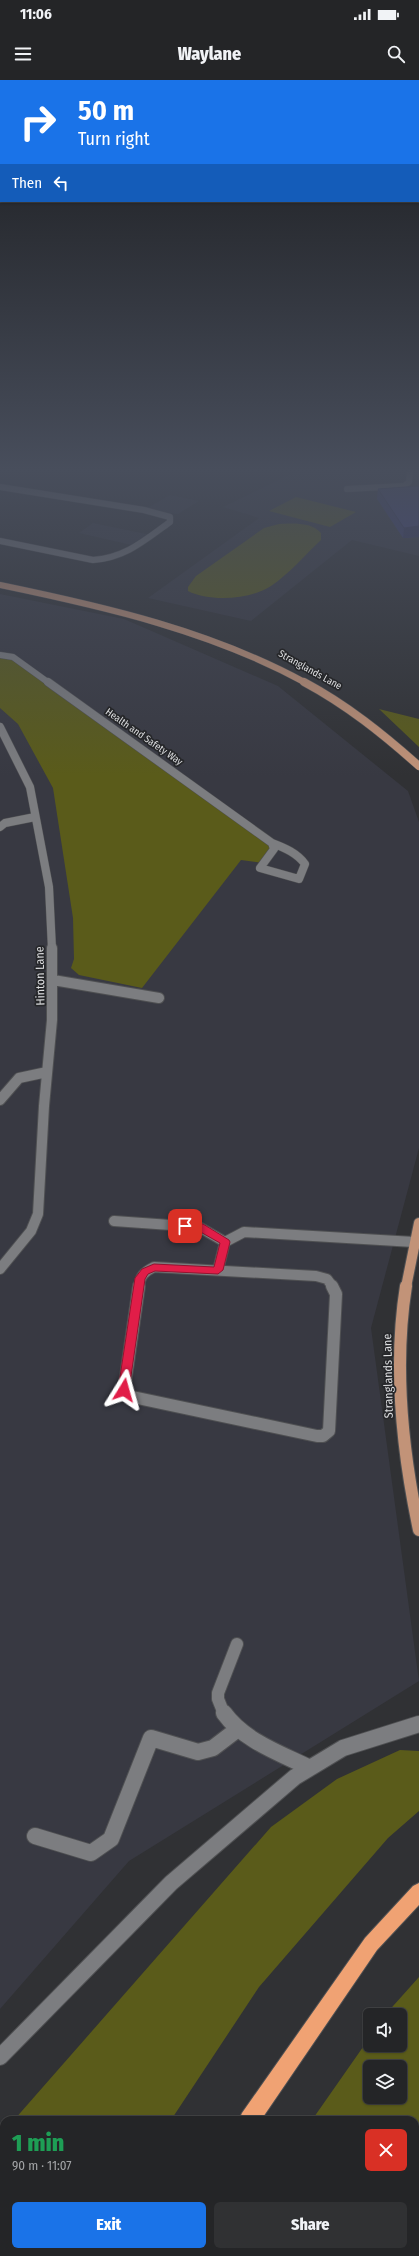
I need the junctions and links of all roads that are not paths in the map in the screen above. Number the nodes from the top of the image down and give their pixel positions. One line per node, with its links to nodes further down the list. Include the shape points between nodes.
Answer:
1 (0, 585): 4 (main road, Stranglands Lane, via 98,605 172,625 245,652 312,684 365,719)
2 (0, 655): 7 (street, Health and Safety Way, via 12,657)
3 (0, 727): 5 (street, Hinton Lane, via 30,787)
4 (419, 766)
5 (35, 817): 6 (street); 8 (street, Hinton Lane, via 50,887)
6 (0, 826)
7 (272, 843): 7 (street, Health and Safety Way, via 287,848 303,861 304,869 299,879 260,868 274,849)
8 (53, 980): 9 (street); 10 (street, Hinton Lane)
9 (159, 998)
10 (47, 1072): 11 (street, via 19,1078); 16 (street, Hinton Lane, via 38,1214 31,1231)
11 (0, 1100)
12 (114, 1221): 14 (street, via 199,1227)
13 (419, 1223): 15 (main road, Stranglands Lane)
14 (225, 1242): 15 (street, via 244,1232); 17 (street)
15 (414, 1242): 18 (main road, Stranglands Lane, via 402,1314 400,1360 402,1420)
16 (0, 1269)
17 (218, 1270): 17 (street, via 316,1276 325,1278 333,1284 336,1294 329,1431 323,1436 137,1400 128,1396 124,1390 140,1278 145,1271 154,1267)
18 (419, 1530)
19 (237, 1644): 21 (street, via 218,1698 220,1710)
20 (419, 1724): 22 (street, via 343,1748)
21 (238, 1729): 22 (street); 23 (street, via 213,1748 198,1752 151,1738 111,1839 91,1853)
22 (310, 1768): 25 (street, via 294,1777 171,1883)
23 (35, 1836)
24 (419, 1892): 26 (highway, via 371,1944)
25 (0, 2057)
26 (252, 2116)

